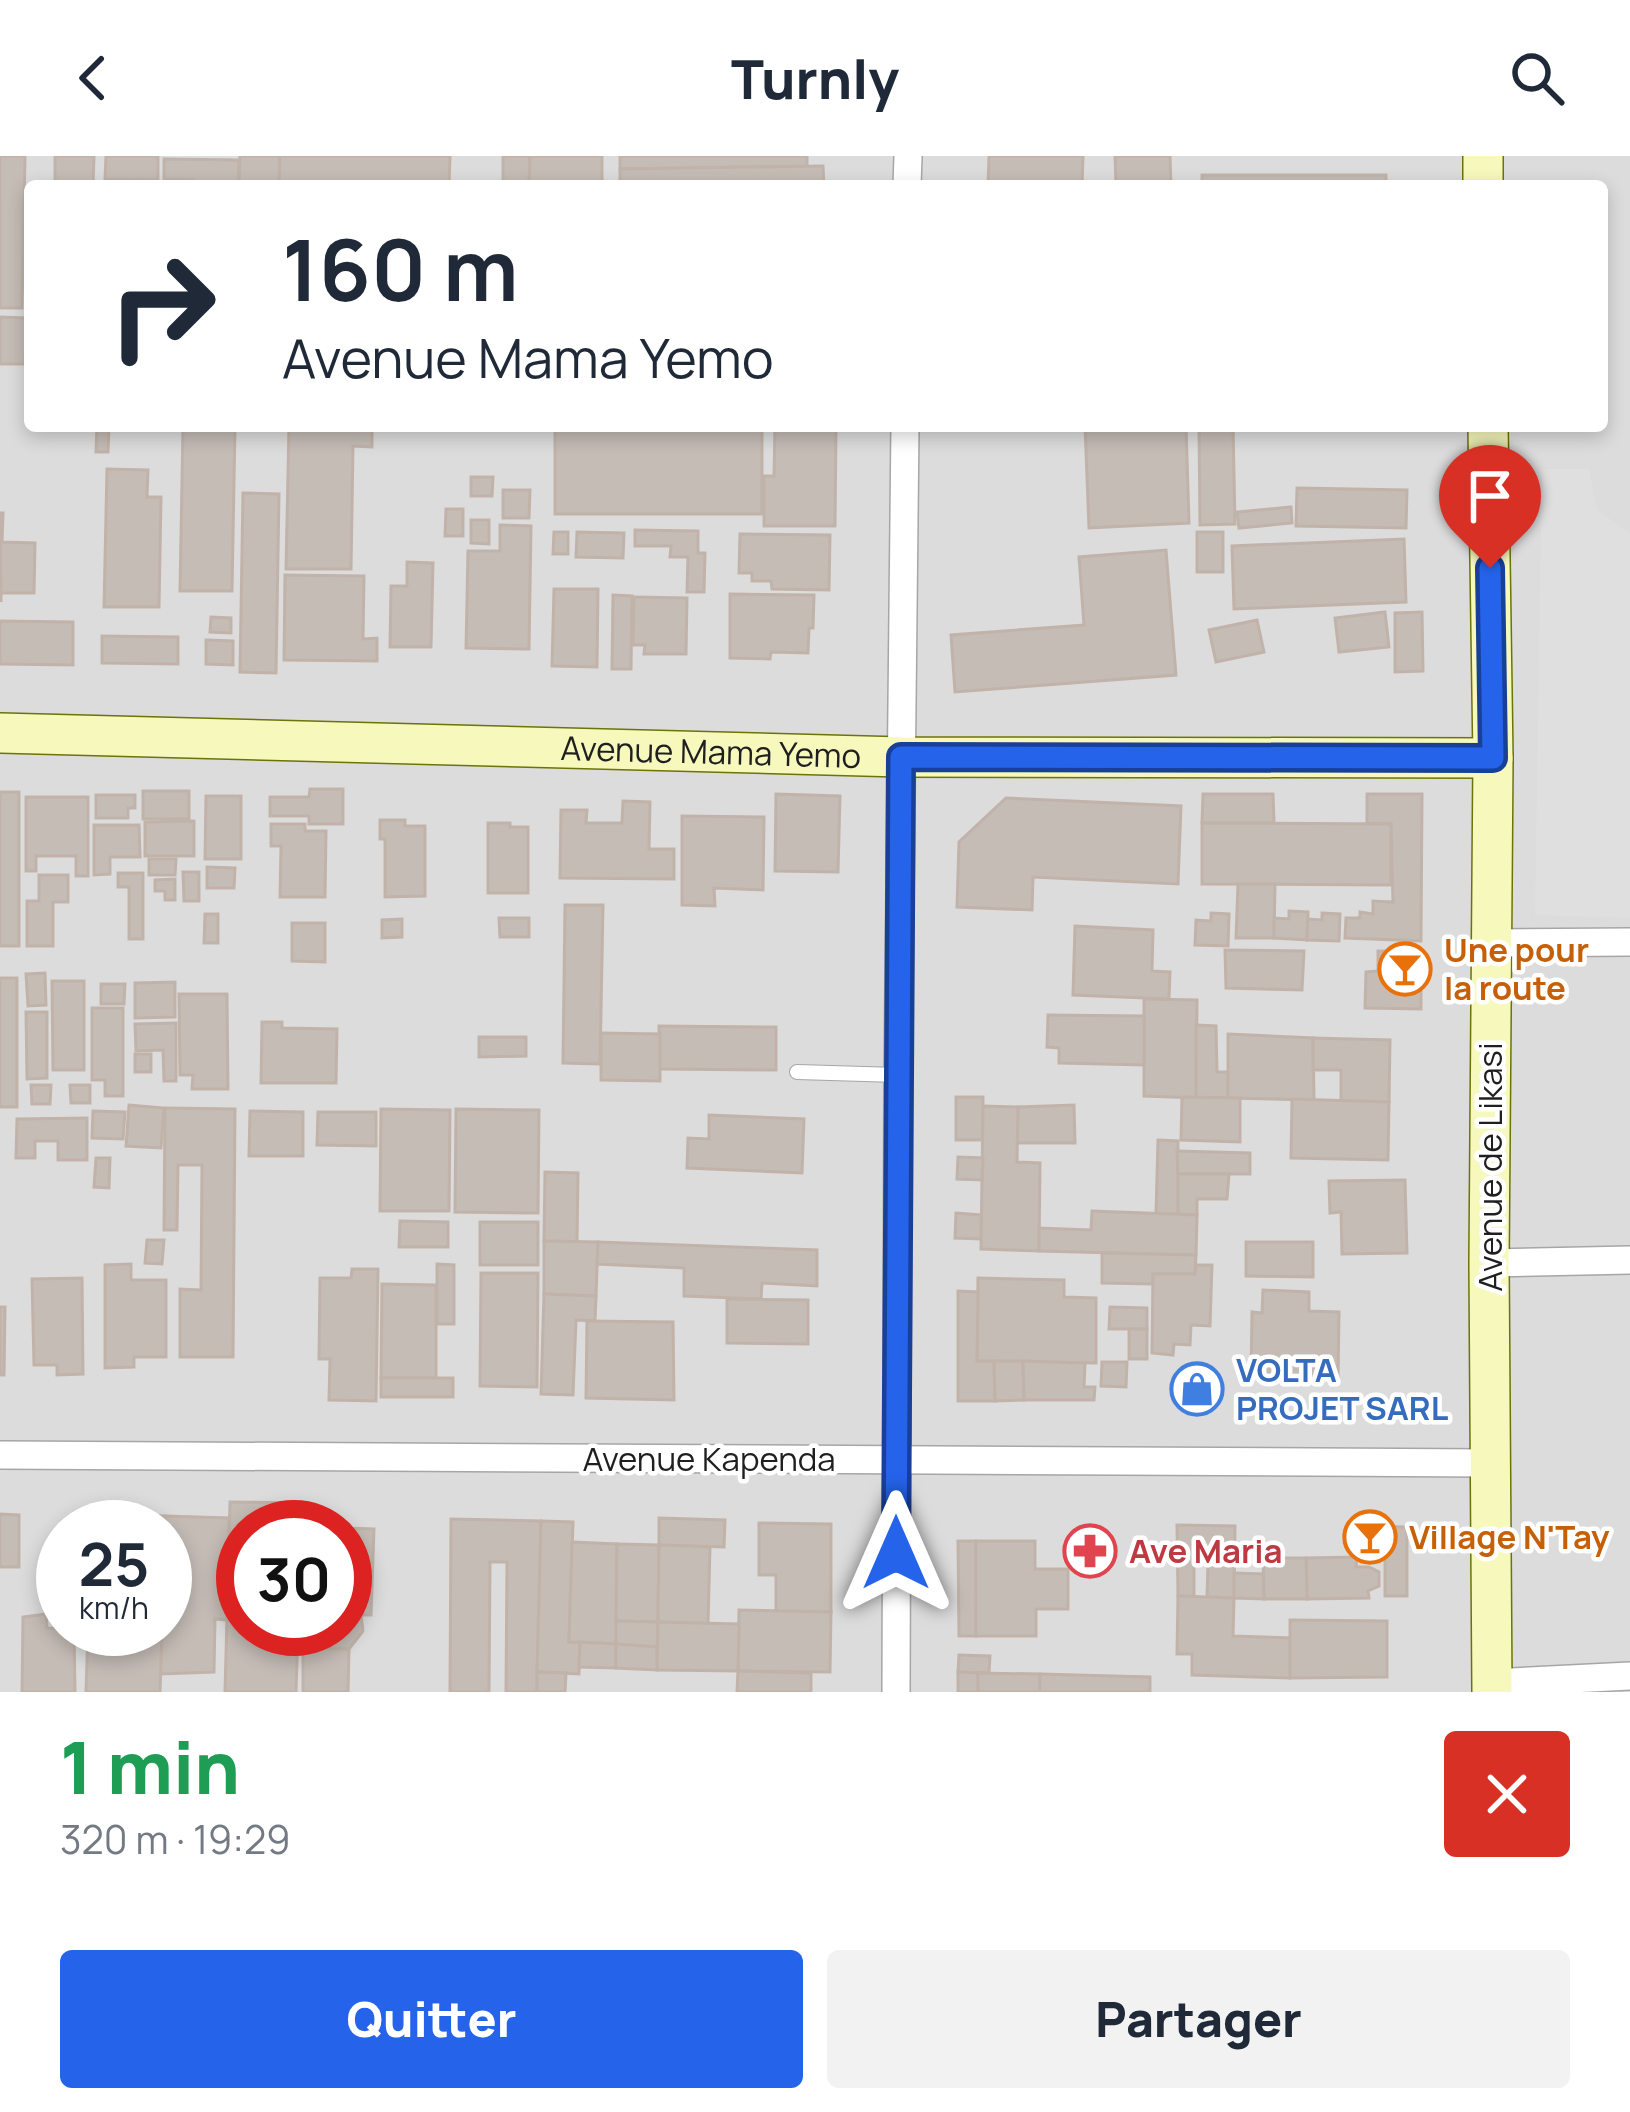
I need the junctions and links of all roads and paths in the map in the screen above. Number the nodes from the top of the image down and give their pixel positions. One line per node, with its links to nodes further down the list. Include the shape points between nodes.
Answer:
1 (904, 432): 4 (street)
2 (1487, 432): 5 (main road, Avenue de Likasi)
3 (0, 733): 4 (main road, Avenue Mama Yemo)
4 (901, 757): 5 (main road, Avenue Mama Yemo); 9 (street)
5 (1493, 758): 7 (main road, Avenue de Likasi)
6 (1630, 942): 7 (street)
7 (1491, 943): 11 (main road, Avenue de Likasi)
8 (797, 1072): 9 (lane)
9 (898, 1075): 13 (street)
10 (1630, 1260): 11 (street)
11 (1489, 1263): 14 (main road, Avenue de Likasi)
12 (0, 1455): 13 (street, Avenue Kapenda)
13 (897, 1460): 14 (street, Avenue Kapenda); 17 (street)
14 (1489, 1463): 16 (main road, Avenue de Likasi)
15 (1630, 1676): 16 (street)
16 (1492, 1687)
17 (896, 1692)

